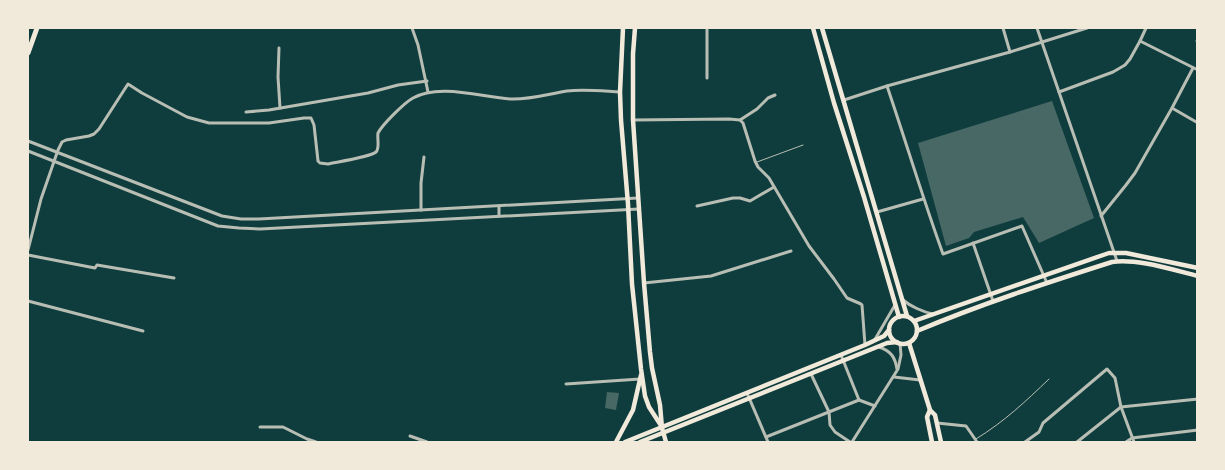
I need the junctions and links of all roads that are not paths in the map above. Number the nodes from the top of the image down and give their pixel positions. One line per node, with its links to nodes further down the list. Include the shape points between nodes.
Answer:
1 (37, 28): 17 (highway)
2 (412, 28): 22 (street)
3 (623, 28): 25 (main road)
4 (636, 28): 34 (main road)
5 (707, 28): 21 (street)
6 (812, 28): 13 (main road)
7 (822, 28): 12 (main road)
8 (1003, 28): 18 (street)
9 (1037, 28): 15 (street)
10 (1087, 28): 15 (street)
11 (1146, 28): 14 (street)
12 (824, 36): 13 (main road); 28 (main road)
13 (816, 39): 29 (main road)
14 (1140, 41): 19 (street); 26 (street, via 1125,65)
15 (1042, 42): 18 (street); 26 (street)
16 (279, 48): 30 (street)
17 (28, 52)
18 (1010, 52): 23 (street)
19 (1192, 68): 20 (street); 31 (street)
20 (1198, 70)
21 (707, 78)
22 (426, 81): 24 (street); 30 (street)
23 (887, 86): 28 (street); 49 (street)
24 (428, 92): 25 (street, via 512,99 576,90); 42 (street, via 405,104 383,126 375,152 323,164 318,161 314,125 310,118 269,123 209,123 187,117 128,84 94,134 62,142)
25 (620, 92): 33 (main road)
26 (1059, 92): 58 (street)
27 (775, 95): 35 (street)
28 (844, 100): 29 (main road); 39 (main road)
29 (834, 103): 41 (main road)
30 (280, 108): 32 (street)
31 (1172, 108): 36 (street); 58 (street, via 1135,172)
32 (246, 112)
33 (621, 120): 34 (main road); 47 (main road)
34 (633, 120): 35 (street); 48 (main road)
35 (740, 120): 45 (street)
36 (1198, 123)
37 (28, 141): 42 (street)
38 (803, 145): 45 (lane)
39 (858, 149): 41 (main road); 55 (main road)
40 (28, 151): 44 (street)
41 (849, 151): 56 (main road)
42 (57, 153): 44 (street); 59 (street, via 222,216)
43 (424, 157): 54 (street)
44 (55, 162): 60 (street, via 218,226); 64 (street, via 41,199)
45 (756, 163): 46 (street)
46 (774, 187): 51 (street, via 750,201 733,198); 91 (street, via 809,246 844,294 862,306)
47 (627, 198): 48 (street); 50 (street); 52 (main road)
48 (638, 198): 53 (main road)
49 (923, 199): 55 (street); 62 (street, via 942,254)
50 (499, 206): 54 (street); 57 (street)
51 (698, 206)
52 (628, 209): 53 (street); 57 (street); 75 (main road)
53 (638, 209): 73 (main road)
54 (421, 210): 59 (street)
55 (877, 212): 56 (main road); 61 (main road)
56 (869, 214): 63 (main road)
57 (500, 216): 60 (street)
58 (1100, 216): 66 (street)
59 (241, 219): 60 (street)
60 (239, 228)
61 (886, 243): 63 (main road); 77 (main road)
62 (974, 243): 70 (street, via 1022,226); 76 (street)
63 (878, 246): 80 (main road)
64 (28, 250)
65 (791, 251): 73 (street, via 710,276)
66 (1114, 252): 68 (street); 69 (main road); 70 (main road)
67 (28, 255): 72 (street)
68 (1116, 262): 71 (main road, via 1140,263); 74 (main road)
69 (1198, 268)
70 (1044, 275): 74 (street); 76 (main road)
71 (1198, 276)
72 (174, 278)
73 (644, 283): 75 (main road); 95 (main road)
74 (1048, 283): 79 (main road)
75 (632, 284): 97 (main road)
76 (990, 294): 79 (street); 81 (main road)
77 (902, 299): 81 (street); 82 (main road)
78 (28, 301): 86 (street)
79 (993, 301): 87 (main road)
80 (895, 304): 83 (main road); 88 (street)
81 (934, 314): 84 (main road)
82 (907, 316): 83 (main road); 84 (main road)
83 (899, 317): 85 (main road)
84 (914, 321): 87 (main road)
85 (889, 330): 88 (main road); 89 (main road)
86 (143, 331)
87 (917, 331): 90 (main road)
88 (874, 341): 91 (main road)
89 (899, 343): 90 (main road); 92 (main road); 96 (street)
90 (909, 343): 101 (main road)
91 (865, 345): 93 (main road)
92 (878, 347): 94 (main road); 96 (street, via 890,353)
93 (841, 355): 94 (street); 103 (main road)
94 (844, 362): 98 (main road); 106 (street)
95 (652, 368): 97 (main road); 113 (main road)
96 (898, 370): 99 (street)
97 (641, 374): 102 (street); 113 (main road, via 647,402); 121 (main road, via 633,410)
98 (811, 374): 104 (main road); 110 (street)
99 (893, 377): 101 (street); 107 (street)
100 (1050, 379): 118 (lane, via 1016,411)
101 (920, 380): 109 (main road)
102 (566, 384)
103 (747, 393): 104 (street); 113 (main road)
104 (749, 399): 113 (main road); 116 (street)
105 (1198, 399): 108 (street)
106 (859, 400): 107 (street); 110 (street)
107 (874, 406): 126 (street)
108 (1120, 407): 117 (street); 129 (street, via 1115,378 1107,369); 130 (street)
109 (930, 410): 111 (main road); 127 (main road, via 927,417)
110 (829, 412): 116 (street); 126 (street, via 830,425 835,432)
111 (937, 423): 118 (street, via 966,426); 128 (main road)
112 (260, 427): 119 (street, via 283,427)
113 (663, 430): 122 (main road); 123 (main road); 124 (main road)
114 (1198, 430): 117 (street)
115 (410, 436): 120 (street)
116 (766, 437): 125 (street)
117 (1132, 438): 131 (street); 132 (street)
118 (976, 441)
119 (316, 442)
120 (427, 442)
121 (616, 442)
122 (625, 442)
123 (640, 442)
124 (666, 442)
125 (768, 442)
126 (851, 442)
127 (932, 442)
128 (941, 442)
129 (1025, 442)
130 (1077, 442)
131 (1126, 442)
132 (1134, 442)

